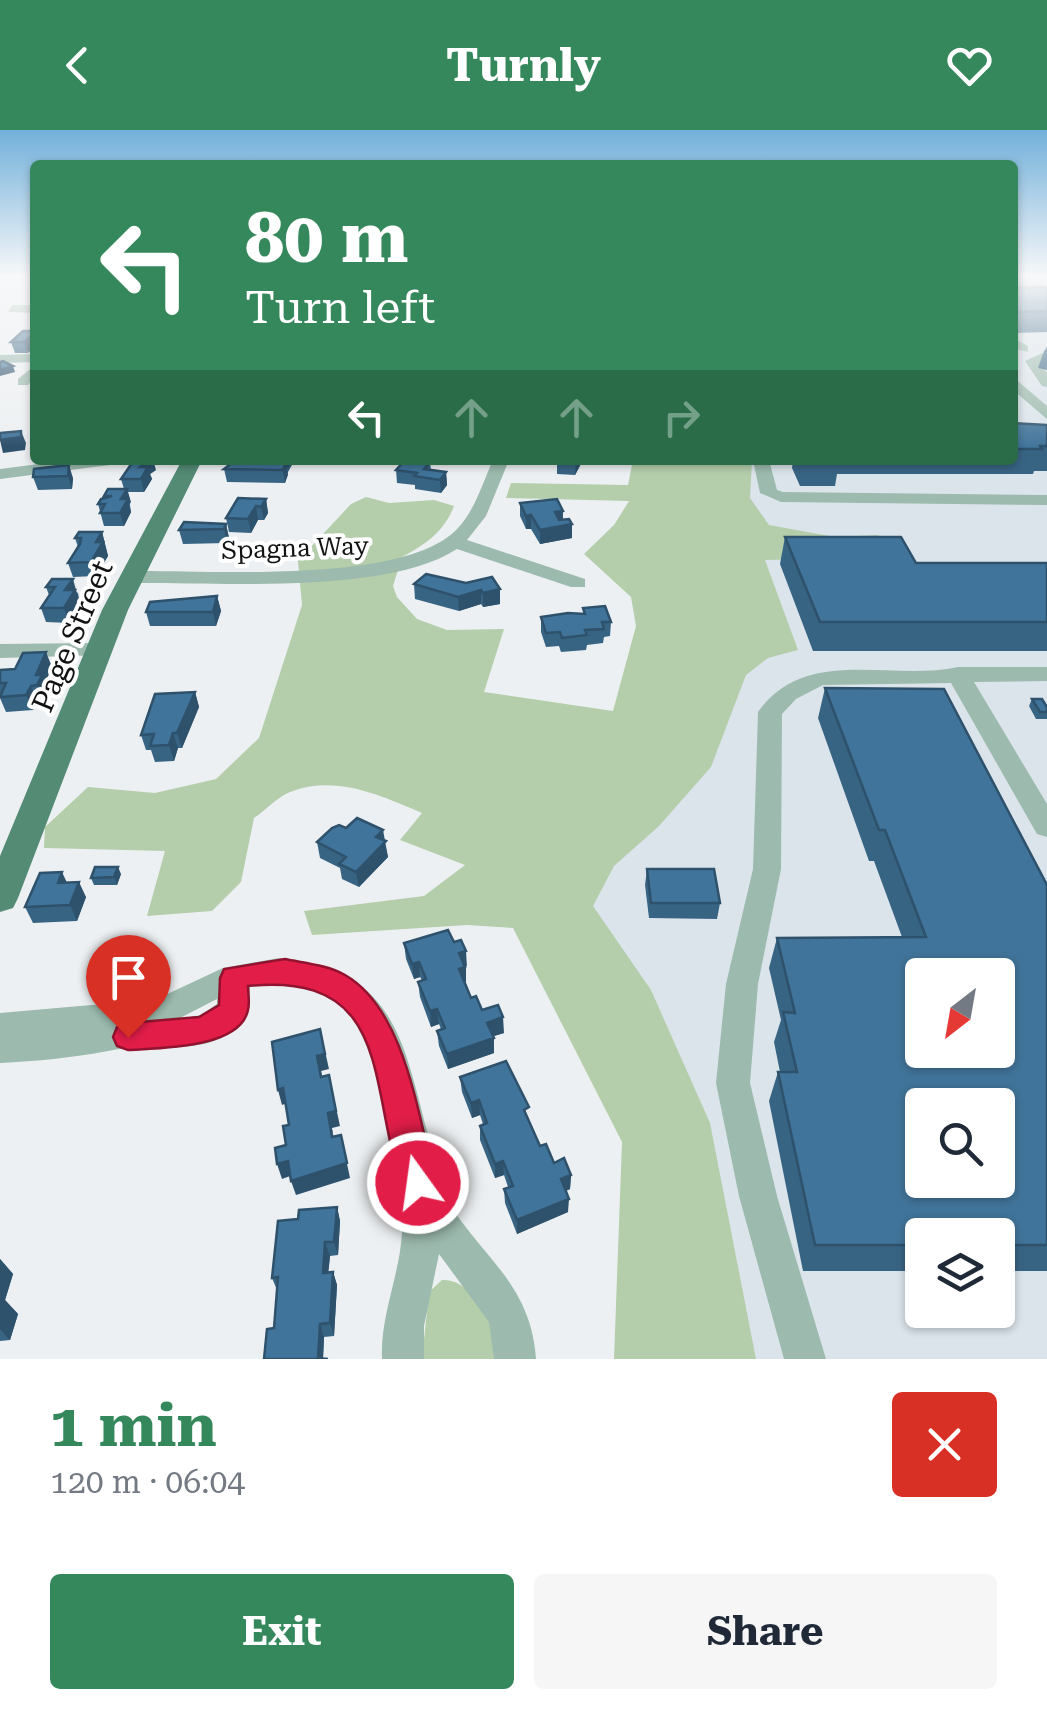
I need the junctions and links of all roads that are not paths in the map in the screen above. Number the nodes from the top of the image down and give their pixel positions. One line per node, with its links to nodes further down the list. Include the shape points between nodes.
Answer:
1 (1018, 347): 2 (street)
2 (1047, 352): 7 (street, via 1032,361)
3 (30, 358): 4 (street)
4 (0, 359)
5 (30, 374): 6 (street)
6 (23, 382)
7 (1047, 383)
8 (1018, 386): 9 (street)
9 (1042, 412)
10 (71, 465): 14 (street)
11 (189, 465): 17 (main road, Page Street)
12 (499, 465): 16 (street, via 473,521)
13 (762, 465): 15 (street, via 770,493 781,497)
14 (0, 474)
15 (1047, 500)
16 (454, 542): 17 (street, Spagna Way, via 420,560 370,572); 18 (street)
17 (132, 576): 19 (main road, Page Street)
18 (578, 583)
19 (97, 650): 20 (street); 24 (main road, Page Street)
20 (0, 651)
21 (958, 674): 22 (street); 23 (street); 35 (street, via 818,678 770,712 767,869 742,984 733,1083)
22 (1045, 677)
23 (1047, 827)
24 (0, 897)
25 (234, 978): 26 (street); 28 (street, via 234,1010 215,1025); 30 (street, via 285,970 316,976 346,990 369,1012 385,1048)
26 (152, 1014): 27 (street); 28 (street)
27 (0, 1027)
28 (100, 1039): 29 (street)
29 (0, 1048)
30 (418, 1183): 31 (street, via 438,1224); 32 (street, via 422,1229)
31 (482, 1278): 32 (street, via 462,1263 444,1261 421,1274); 34 (street, via 511,1320)
32 (410, 1293): 33 (street)
33 (403, 1359)
34 (515, 1359)
35 (806, 1359)

